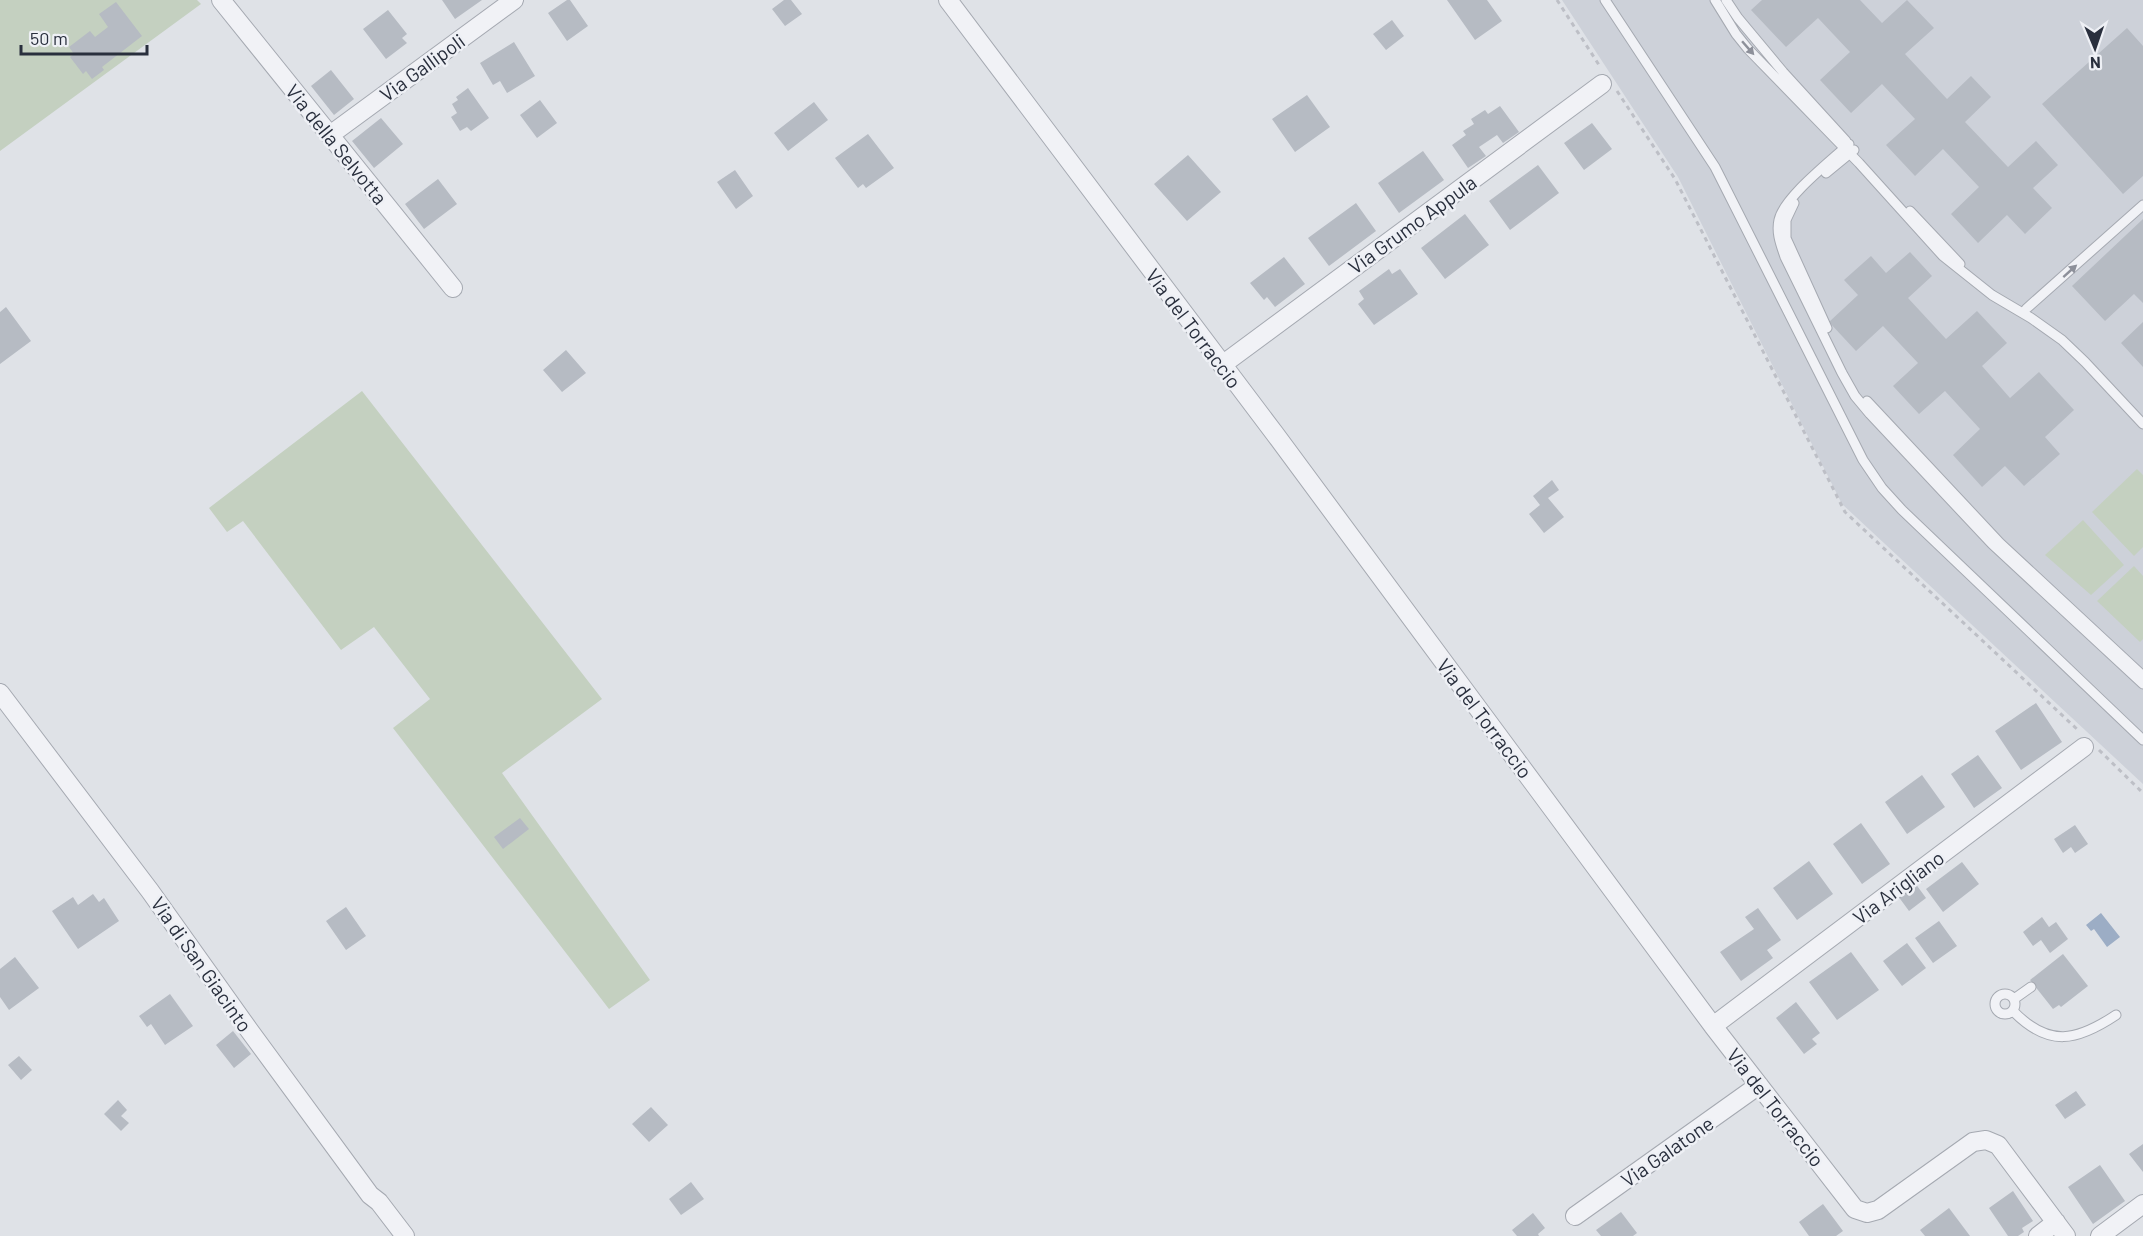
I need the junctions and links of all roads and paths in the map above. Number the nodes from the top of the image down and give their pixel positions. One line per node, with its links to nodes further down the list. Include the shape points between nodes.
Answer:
1 (221, 0): 8 (street, Via della Selvotta)
2 (514, 0): 8 (street, Via Gallipoli)
3 (948, 0): 13 (street, Via del Torraccio)
4 (1605, 0): 19 (lane, via 1715,167 1876,480 1902,510)
5 (1715, 0): 9 (lane, one-way to 9, via 1749,49)
6 (1726, 0): 9 (lane)
7 (1602, 84): 13 (street, Via Grumo Appula)
8 (330, 135): 11 (street, Via della Selvotta)
9 (1849, 149): 12 (lane, via 1968,271); 15 (lane, via 1949,261 1992,295 2062,340); 16 (lane, via 1798,198 1785,227 1788,246 1849,373 1869,404 1981,524); 17 (lane, via 1788,203 1780,216 1778,233 1785,257 1846,380 1875,420 1992,544)
10 (2143, 205): 12 (lane, one-way to 10)
11 (453, 288)
12 (2026, 309): 14 (lane, via 2070,341)
13 (1222, 365): 25 (street, Via del Torraccio)
14 (2143, 416)
15 (2143, 424)
16 (2143, 676)
17 (2143, 684)
18 (0, 693): 30 (street, Via di San Giacinto, via 150,891 370,1195)
19 (2143, 740)
20 (2084, 747): 25 (street, Via Arigliano)
21 (2031, 987): 22 (lane)
22 (2014, 999): 23 (lane); 23 (lane, via 2005,994 1996,1003 2002,1013)
23 (2013, 1011): 24 (lane, via 2026,1024 2053,1036 2085,1033)
24 (2116, 1015)
25 (1713, 1026): 26 (street, Via del Torraccio)
26 (1760, 1085): 28 (street, Via Galatone); 29 (street, Via del Torraccio, via 1861,1212 1878,1210 1973,1142 1986,1140 1998,1145)
27 (2143, 1204): 32 (street)
28 (1575, 1216)
29 (2061, 1229): 31 (street)
30 (405, 1236)
31 (2038, 1236)
32 (2100, 1236)

